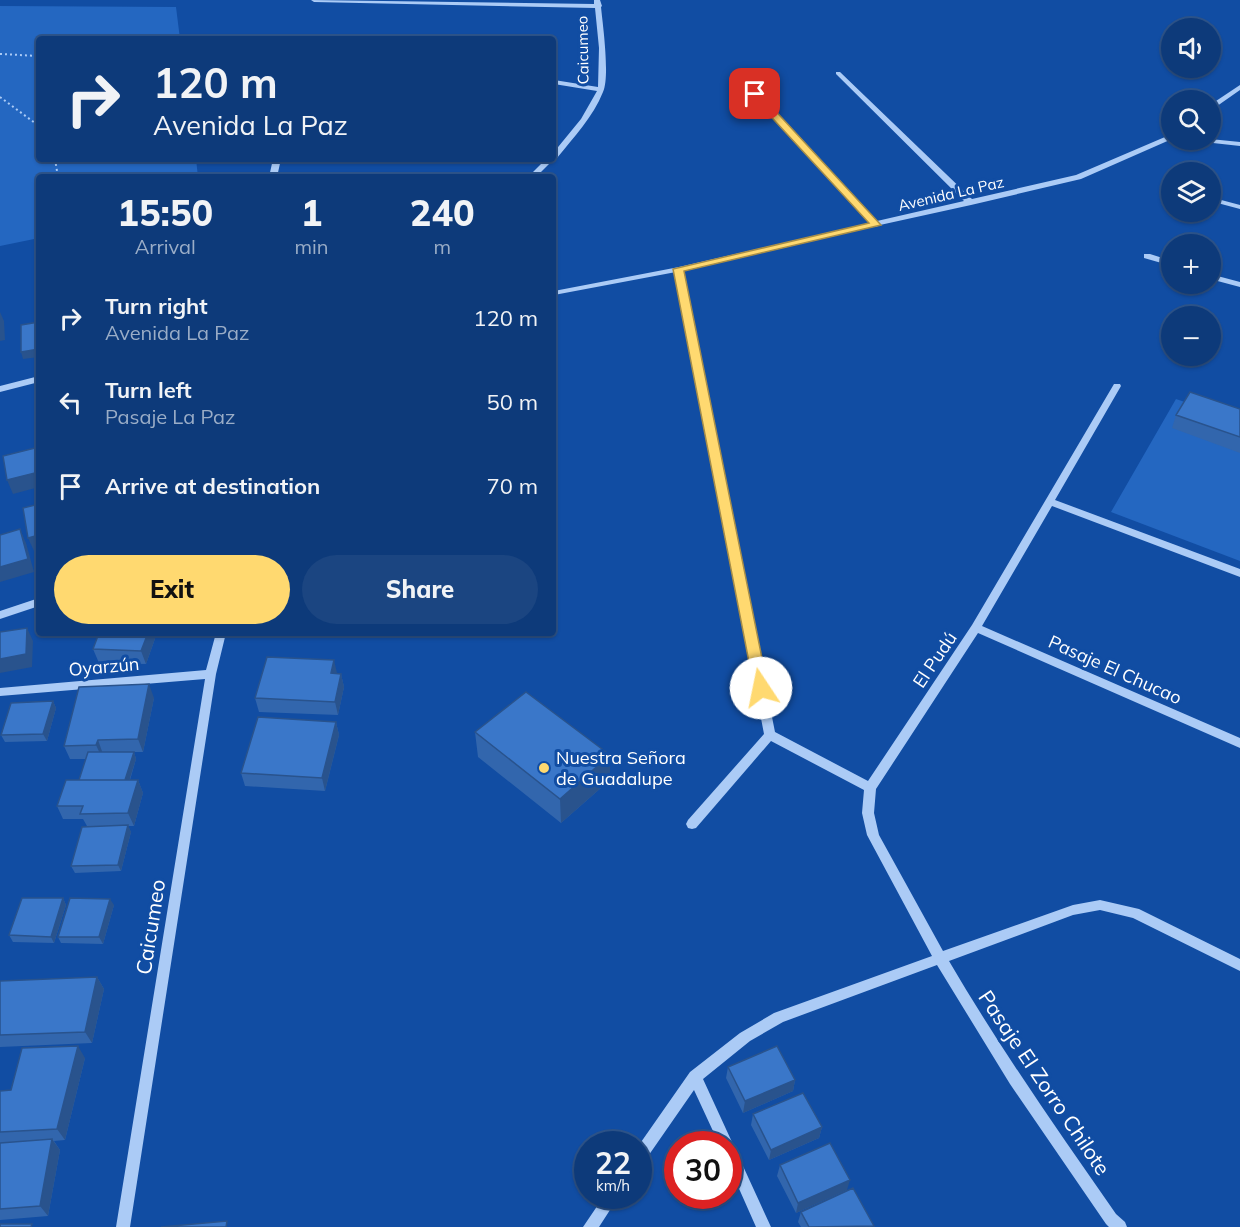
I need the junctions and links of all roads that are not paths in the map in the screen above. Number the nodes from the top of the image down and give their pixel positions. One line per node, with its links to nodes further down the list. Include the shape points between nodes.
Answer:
1 (314, 0): 2 (street)
2 (598, 3): 6 (street, Caicumeo)
3 (838, 73): 16 (street)
4 (556, 82): 6 (street)
5 (1240, 87): 8 (street)
6 (601, 90): 12 (street, Caicumeo, via 584,120)
7 (755, 94): 18 (street)
8 (1221, 101)
9 (1161, 141): 16 (street, Avenida La Paz, via 1078,177)
10 (1221, 142): 11 (street)
11 (1240, 144)
12 (556, 154)
13 (547, 162): 14 (street)
14 (535, 174)
15 (1221, 202): 17 (street)
16 (971, 203): 18 (street, Avenida La Paz)
17 (1240, 207)
18 (876, 225): 21 (street, Avenida La Paz)
19 (1147, 256): 20 (street)
20 (1161, 260)
21 (679, 269): 24 (street, Avenida La Paz); 36 (street)
22 (1221, 279): 23 (street)
23 (1240, 285)
24 (556, 293)
25 (36, 380): 27 (street)
26 (1117, 386): 28 (street, El Pudú)
27 (0, 389)
28 (1051, 502): 29 (street); 32 (street, El Pudú)
29 (1240, 573)
30 (36, 603): 31 (street)
31 (0, 615)
32 (976, 628): 37 (street, Pasaje El Chucao); 38 (street, El Pudú)
33 (220, 636): 34 (street, Caicumeo)
34 (211, 674): 35 (street, Oyarzún); 47 (street, Caicumeo)
35 (0, 692)
36 (770, 735): 38 (street); 39 (street)
37 (1240, 743)
38 (870, 788): 40 (street, via 868,813 873,835)
39 (692, 824)
40 (938, 958): 41 (street, via 1073,910 1100,905 1135,913); 42 (street, via 779,1017 745,1037); 50 (street, Pasaje El Zorro Chilote, via 1040,1120)
41 (1240, 965)
42 (695, 1077): 43 (street); 44 (street)
43 (720, 1131)
44 (652, 1138)
45 (742, 1179): 49 (street)
46 (603, 1209): 48 (street)
47 (123, 1227)
48 (590, 1227)
49 (764, 1227)
50 (1120, 1227)

